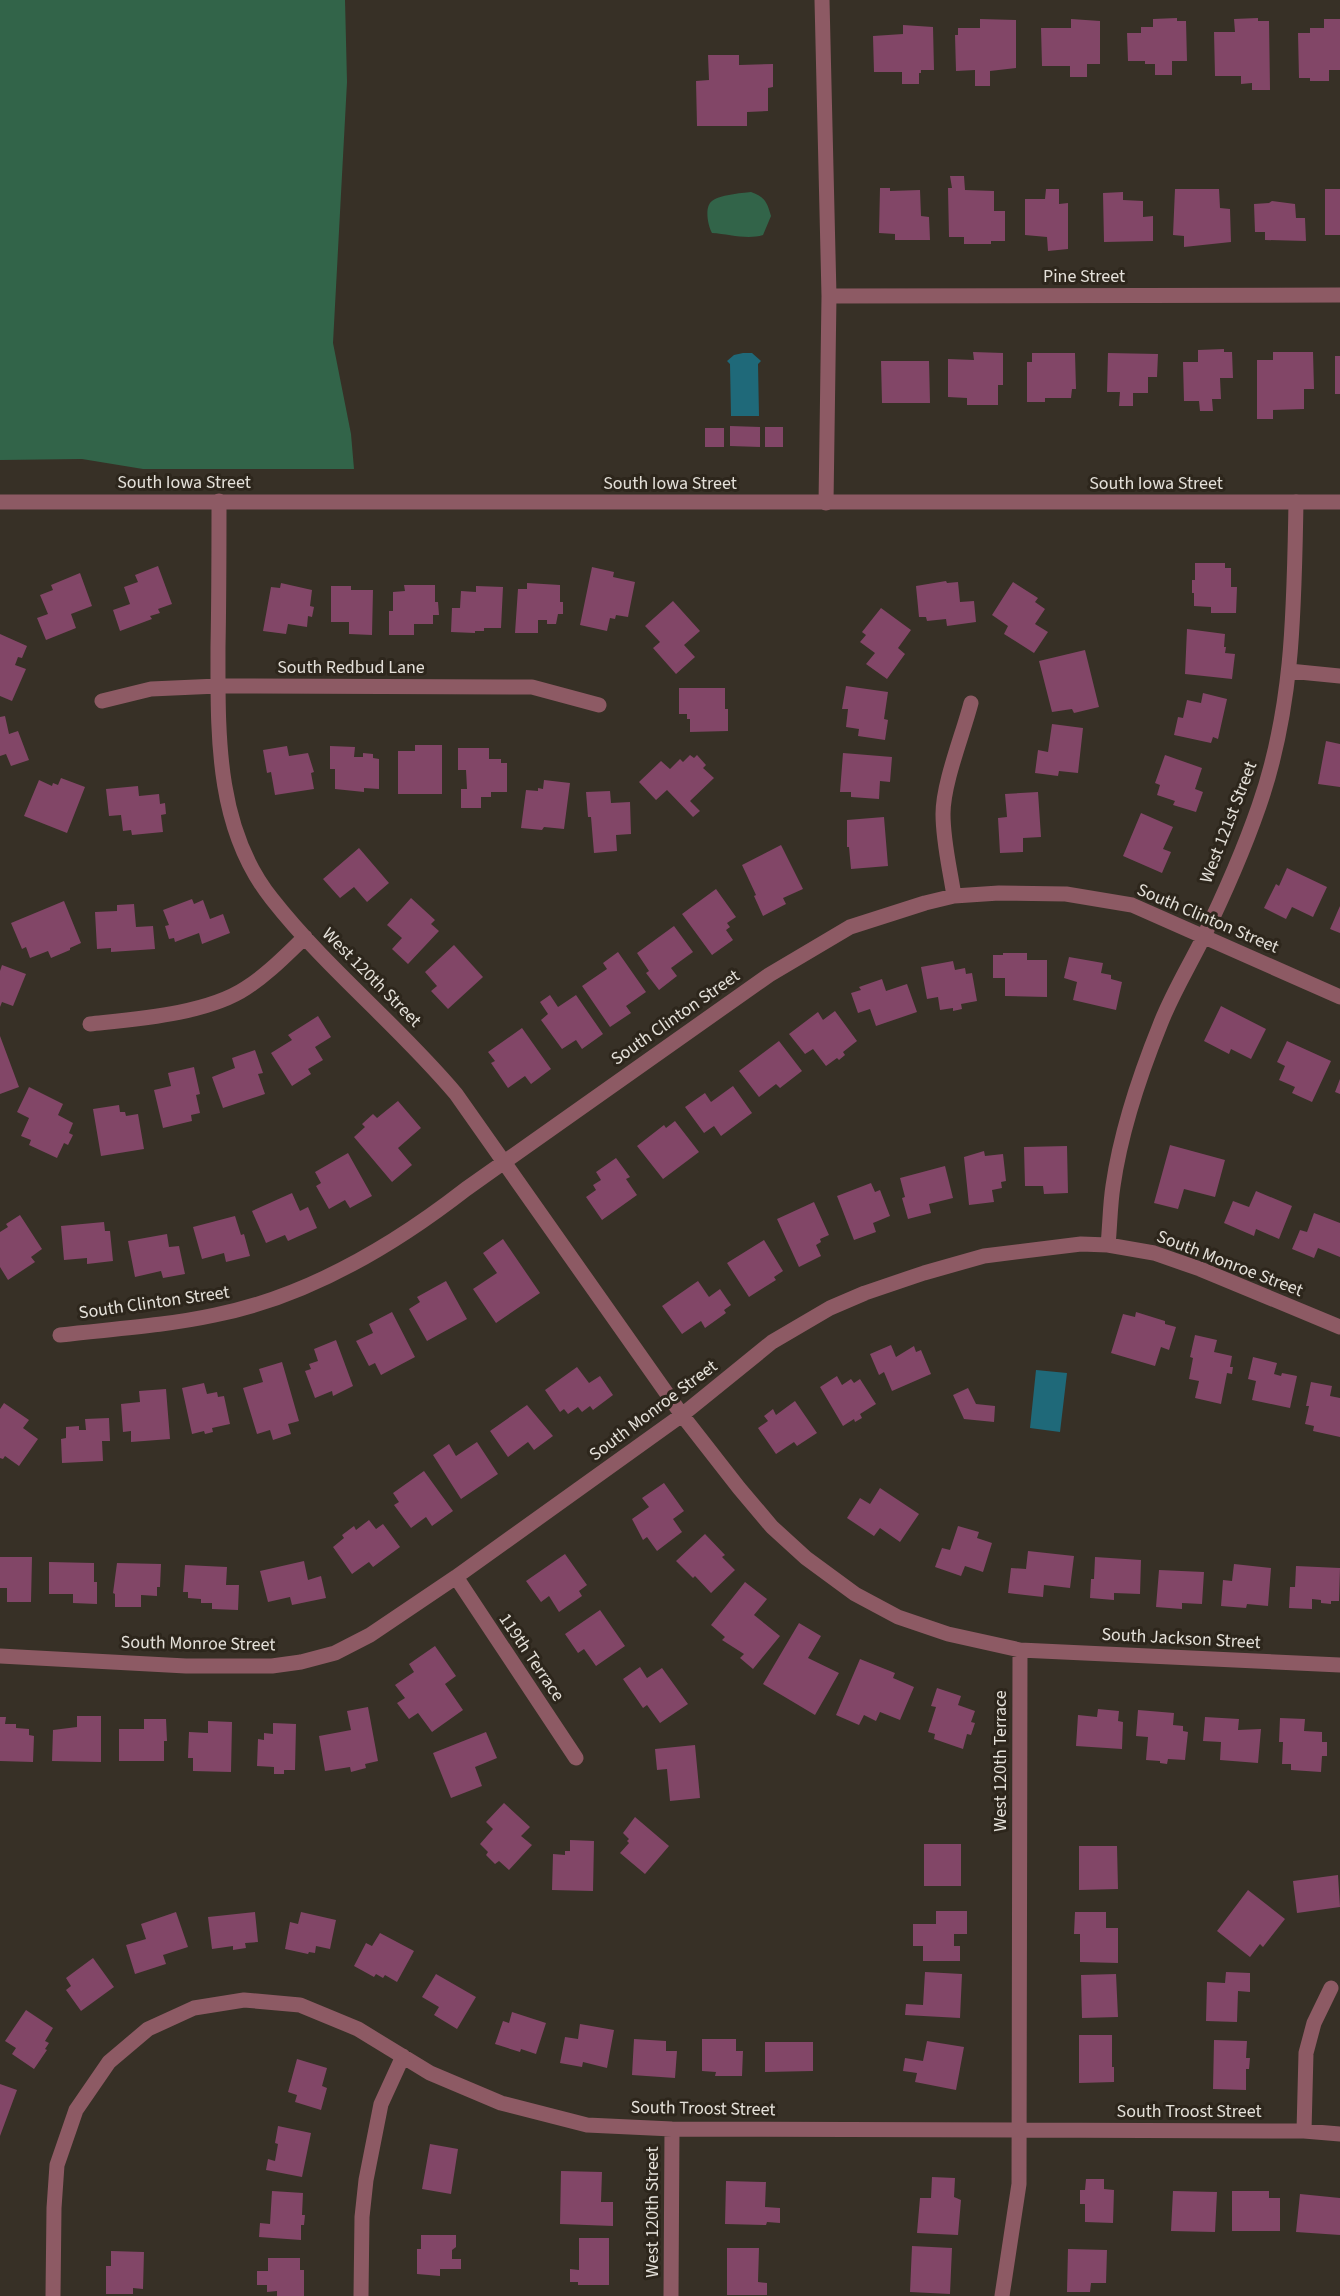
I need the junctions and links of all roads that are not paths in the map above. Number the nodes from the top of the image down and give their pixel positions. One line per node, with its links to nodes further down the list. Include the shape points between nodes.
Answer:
1 (822, 0): 3 (street)
2 (1340, 295): 3 (street, Pine Street)
3 (829, 296): 8 (street)
4 (219, 501): 5 (street, South Iowa Street); 8 (street, South Iowa Street); 11 (street, West 120th Street)
5 (0, 502)
6 (1296, 502): 7 (street, South Iowa Street); 8 (street, South Iowa Street); 9 (street, West 121st Street)
7 (1340, 502)
8 (826, 503)
9 (1289, 671): 10 (street); 17 (street, West 121st Street, via 1282,722 1259,806)
10 (1340, 676)
11 (218, 686): 12 (street, South Redbud Lane, via 151,689); 14 (street, South Redbud Lane, via 532,687); 16 (street, West 120th Street, via 222,779 234,825 250,867)
12 (102, 701)
13 (971, 703): 15 (street, via 943,813)
14 (599, 705)
15 (954, 897): 17 (street, South Clinton Street, via 1066,894 1100,899 1132,905); 20 (street, South Clinton Street, via 887,914 825,941 769,975)
16 (305, 937): 19 (street, via 244,990 164,1015); 20 (street, West 120th Street, via 433,1067)
17 (1203, 937): 18 (street, South Clinton Street); 21 (street, West 121st Street, via 1161,1023 1126,1120 1113,1186)
18 (1340, 997)
19 (90, 1024)
20 (504, 1162): 23 (street, South Clinton Street, via 426,1220 362,1259 275,1297 215,1315); 24 (street, West 120th Street)
21 (1108, 1245): 22 (street, South Monroe Street, via 1154,1253 1191,1266); 24 (street, South Monroe Street, via 984,1256 865,1293 830,1308 772,1342)
22 (1340, 1327)
23 (60, 1335)
24 (682, 1415): 25 (street, South Monroe Street); 26 (street, via 772,1527 855,1594 898,1617 948,1634)
25 (456, 1577): 27 (street, South Monroe Street, via 370,1635 335,1653 301,1662 186,1666); 29 (street, 119th Terrace)
26 (1020, 1650): 28 (street, South Jackson Street); 33 (street, West 120th Terrace)
27 (0, 1656)
28 (1340, 1665)
29 (576, 1758)
30 (1331, 1988): 34 (street, via 1314,2023 1306,2053)
31 (403, 2056): 32 (street, South Troost Street, via 430,2073 501,2103 587,2125); 36 (street, South Troost Street, via 358,2029 300,2005 244,2000 194,2008 147,2029 109,2062 76,2110 57,2165); 37 (street, via 381,2104 367,2170)
32 (672, 2129): 33 (street, South Troost Street); 38 (street, West 120th Street)
33 (1020, 2130): 34 (street, South Troost Street); 39 (street, West 120th Terrace, via 1017,2210)
34 (1304, 2131): 35 (street, South Troost Street)
35 (1340, 2134)
36 (53, 2296)
37 (361, 2296)
38 (671, 2296)
39 (1002, 2296)

